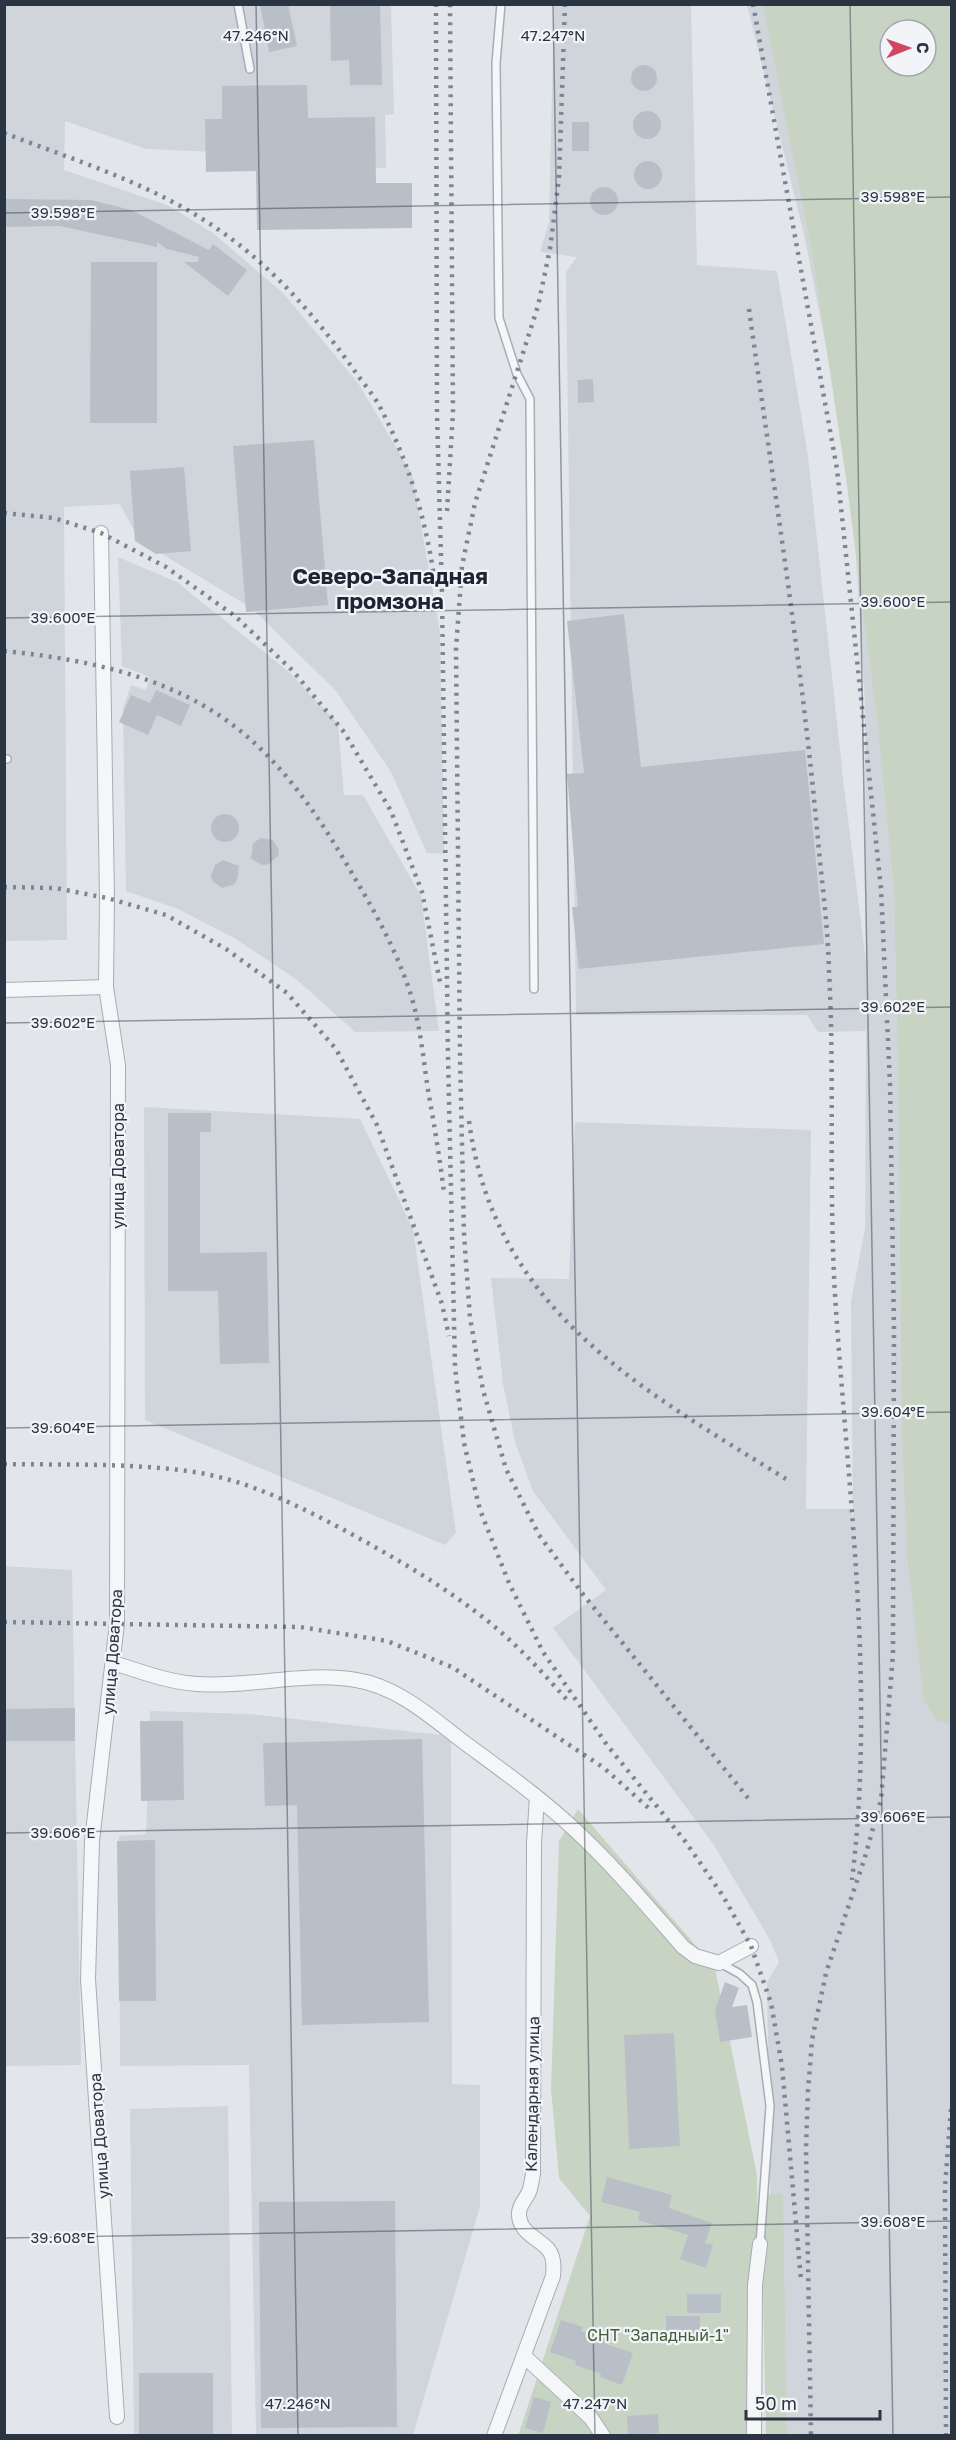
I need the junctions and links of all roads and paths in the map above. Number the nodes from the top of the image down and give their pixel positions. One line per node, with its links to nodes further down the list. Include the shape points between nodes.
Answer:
1 (238, 4): 3 (lane)
2 (501, 4): 6 (lane, via 496,63 499,318 517,374 530,399)
3 (250, 69)
4 (101, 533): 5 (street, улица Доватора)
5 (106, 987): 7 (street); 8 (street, улица Доватора, via 118,1065)
6 (534, 989)
7 (4, 990)
8 (114, 1663): 9 (street, via 165,1680 199,1684 331,1677 387,1688); 14 (street, улица Доватора, via 92,1841 88,1979)
9 (537, 1797): 11 (street, via 615,1870 683,1947 695,1956); 13 (street, Календарная улица, via 533,2174 518,2214 532,2237 548,2249 554,2262 554,2276)
10 (751, 1946): 11 (street)
11 (719, 1963): 12 (lane, via 752,1985 757,2002 770,2106)
12 (760, 2244): 17 (street, via 755,2285)
13 (524, 2356): 15 (street, Календарная улица); 16 (street, via 591,2418)
14 (117, 2417)
15 (494, 2436)
16 (603, 2436)
17 (754, 2436)

